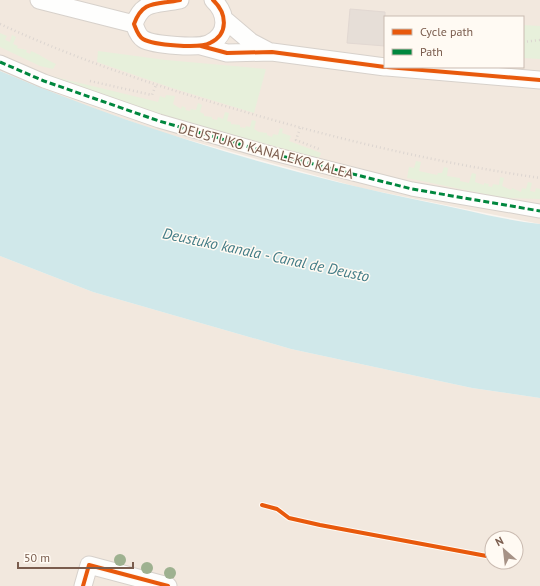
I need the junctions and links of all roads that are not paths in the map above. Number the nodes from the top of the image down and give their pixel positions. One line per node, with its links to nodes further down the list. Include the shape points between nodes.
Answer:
1 (39, 0): 4 (street)
2 (180, 0): 4 (street, via 144,5 138,12)
3 (221, 6): 5 (street, via 222,33 210,43); 6 (street, via 251,42)
4 (134, 24): 5 (street, via 143,40)
5 (201, 46): 6 (street, via 227,53)
6 (272, 52): 8 (street)
7 (0, 62): 11 (street, DEUSTUKO KANALEKO KALEA, via 44,81 159,121 274,154 412,189)
8 (384, 67)
9 (398, 68): 10 (street)
10 (540, 80)
11 (540, 211)
12 (83, 586): 13 (street, via 89,565)
13 (168, 586)

